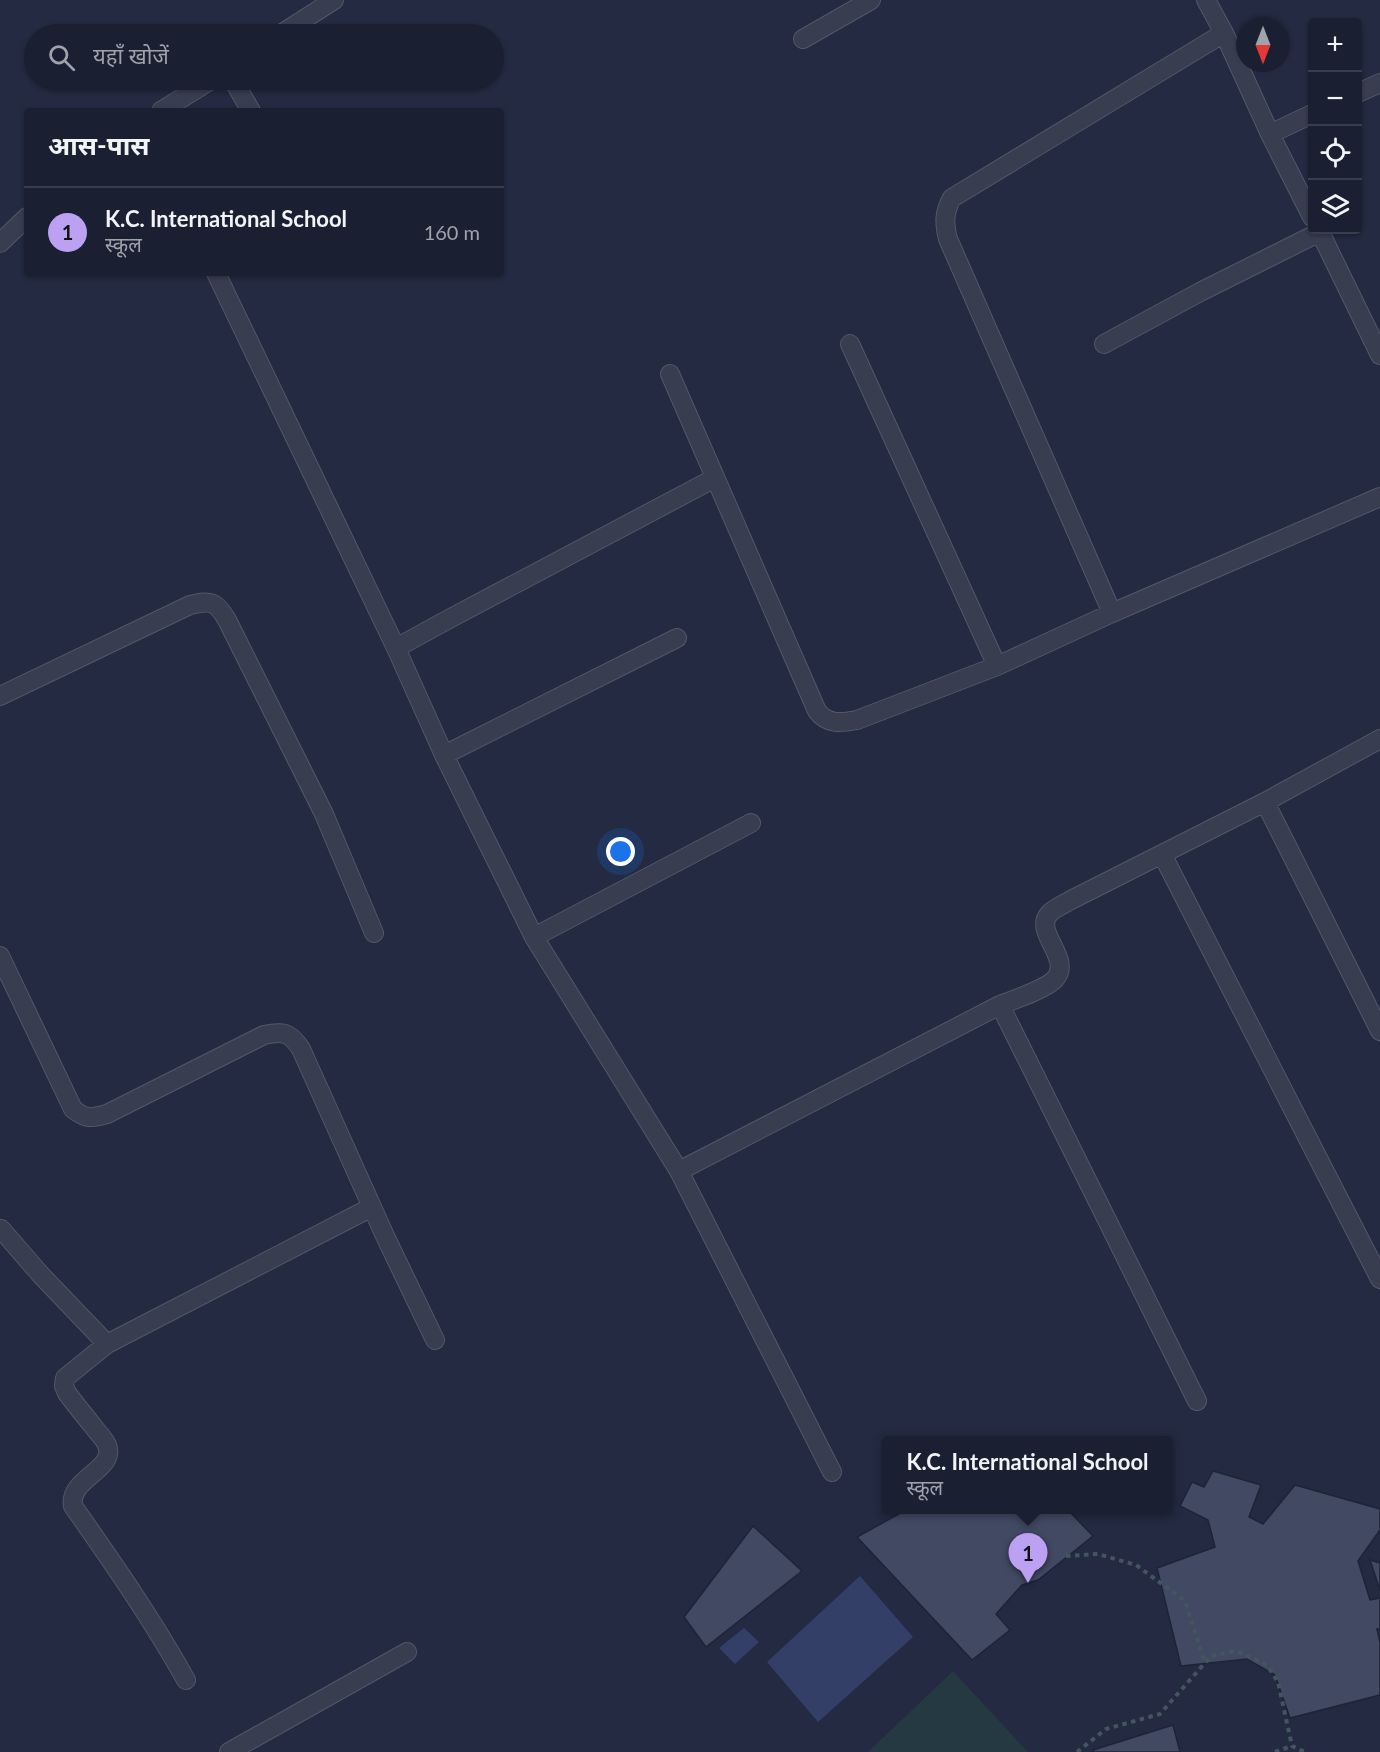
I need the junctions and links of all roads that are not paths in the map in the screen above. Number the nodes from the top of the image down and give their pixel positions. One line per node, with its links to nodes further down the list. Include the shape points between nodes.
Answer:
1 (334, 0): 4 (street)
2 (871, 0): 6 (street)
3 (1206, 0): 5 (street)
4 (297, 24)
5 (1224, 33): 14 (street); 27 (street, via 952,198 946,209 948,239)
6 (803, 39)
7 (1380, 83): 10 (street)
8 (195, 90): 11 (street)
9 (239, 90): 12 (street)
10 (1362, 91)
11 (166, 108)
12 (249, 108)
13 (1308, 116): 14 (street)
14 (1270, 134): 15 (street)
15 (1308, 208)
16 (24, 220): 19 (street)
17 (1308, 231): 22 (street)
18 (1321, 234): 23 (street)
19 (0, 243)
20 (217, 276): 29 (street)
21 (850, 344): 30 (street)
22 (1104, 344)
23 (1380, 355)
24 (670, 374): 25 (street)
25 (715, 478): 29 (street); 30 (street, via 817,711 826,720 857,720)
26 (1380, 497): 27 (street)
27 (1112, 613): 30 (street)
28 (676, 638): 33 (street)
29 (396, 648): 33 (street)
30 (997, 666)
31 (0, 696): 37 (street, via 190,605 213,603 227,620 319,804)
32 (1380, 739): 34 (street)
33 (444, 755): 38 (street)
34 (1265, 802): 36 (street); 41 (street)
35 (751, 823): 38 (street)
36 (1162, 854): 40 (street, via 1048,914 1045,925 1060,962 1056,978); 45 (street)
37 (374, 933)
38 (534, 937): 42 (street)
39 (0, 956): 43 (street, via 73,1109 91,1118 107,1114 264,1035 289,1035 301,1049)
40 (1000, 1005): 42 (street); 48 (street)
41 (1380, 1031)
42 (680, 1171): 49 (street)
43 (372, 1207): 46 (street); 47 (street)
44 (1, 1229): 47 (street)
45 (1380, 1280)
46 (435, 1340)
47 (107, 1344): 51 (street, via 65,1378 67,1393 105,1443 108,1455 75,1489 73,1506 133,1591)
48 (1197, 1401)
49 (832, 1472)
50 (407, 1652): 52 (street)
51 (186, 1680)
52 (229, 1752)

